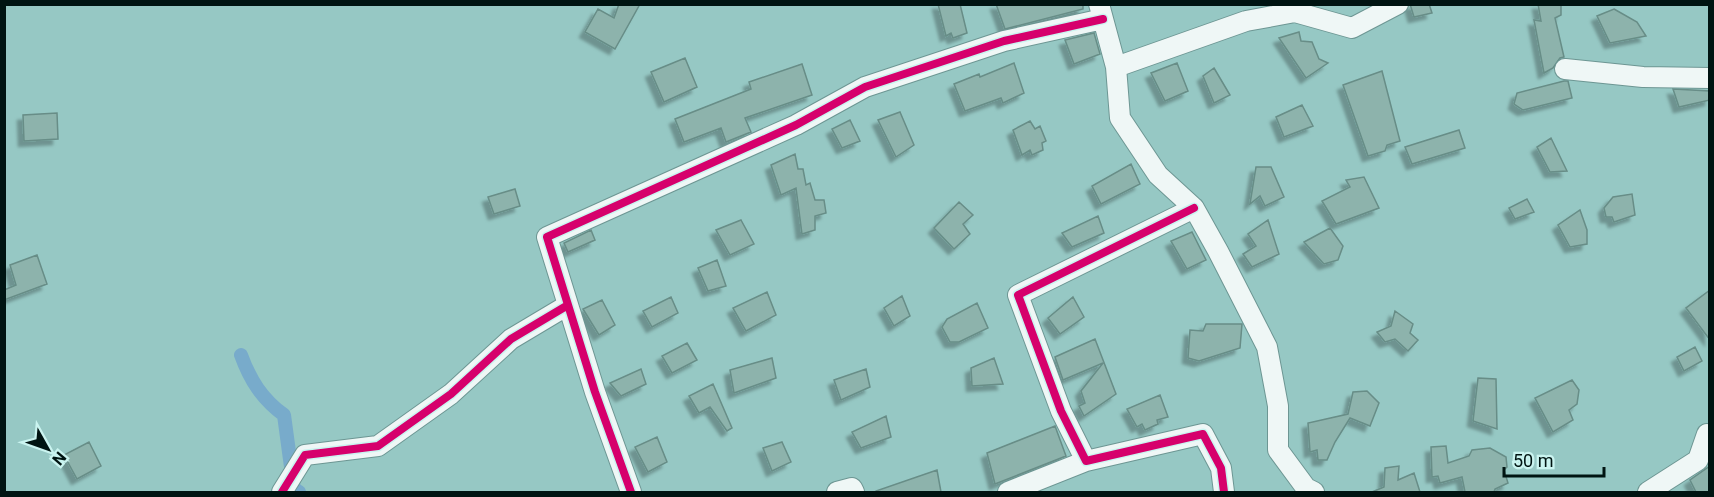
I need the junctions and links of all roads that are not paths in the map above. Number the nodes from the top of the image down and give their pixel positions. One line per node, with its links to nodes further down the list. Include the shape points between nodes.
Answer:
1 (1398, 4): 3 (street, via 1352,28 1295,12 1246,21)
2 (1101, 12): 3 (street); 7 (street, via 865,87 795,125 548,237)
3 (1116, 67): 6 (street, via 1120,118 1158,175)
4 (1565, 69): 5 (street, via 1643,78)
5 (1710, 78)
6 (1194, 208): 9 (street, via 1018,295 1060,411); 16 (street, via 1267,347 1278,406 1278,450 1306,488)
7 (568, 305): 10 (street, via 511,339 451,394 378,446 305,455); 11 (street)
8 (1707, 434): 17 (street, via 1698,460)
9 (1086, 461): 14 (street); 15 (street, via 1203,434 1221,468)
10 (282, 492)
11 (631, 492)
12 (837, 492): 13 (street, via 852,488)
13 (854, 492)
14 (1008, 492)
15 (1224, 492)
16 (1314, 492)
17 (1648, 492)

